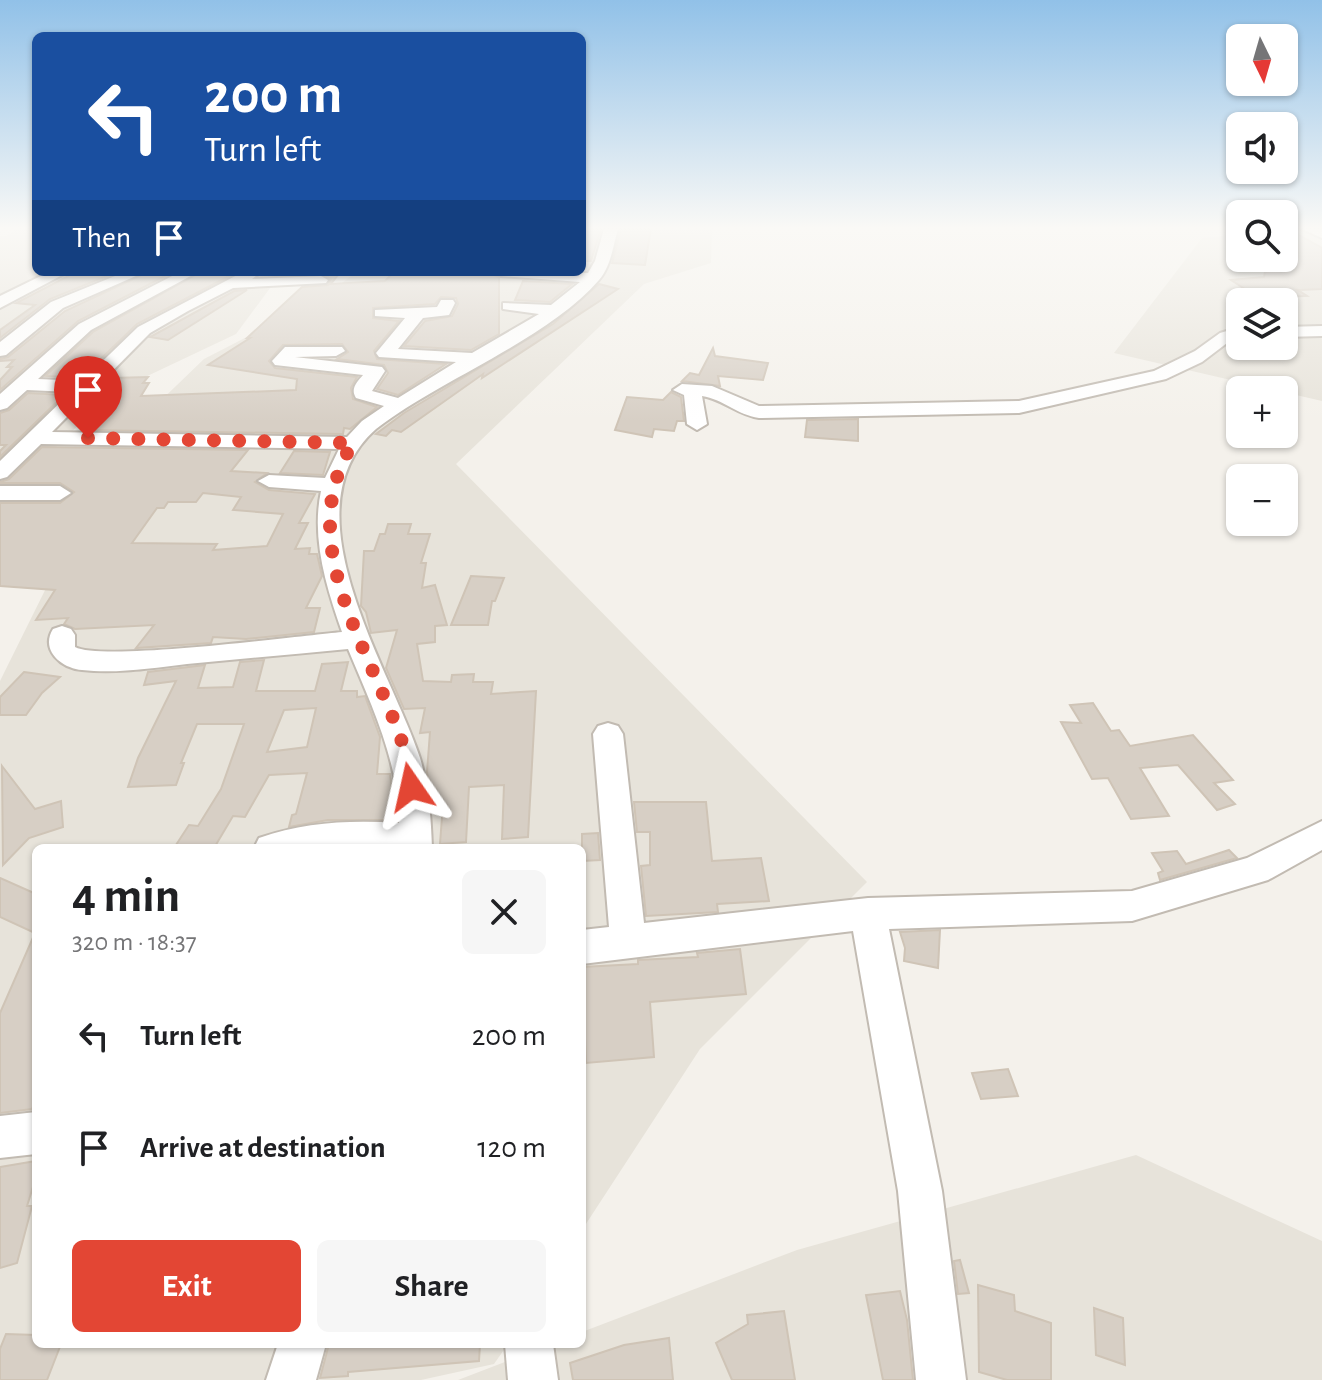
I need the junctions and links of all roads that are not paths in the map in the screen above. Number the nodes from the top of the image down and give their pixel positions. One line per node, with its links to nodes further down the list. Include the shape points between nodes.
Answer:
1 (90, 293): 13 (street, via 43,314)
2 (149, 293): 17 (street, via 85,327)
3 (211, 293): 18 (street, via 152,325)
4 (573, 293): 7 (street)
5 (447, 303): 9 (street, via 443,312)
6 (509, 306): 7 (street)
7 (552, 310): 15 (street)
8 (381, 313): 9 (street)
9 (418, 313): 15 (street, via 385,353)
10 (1322, 331): 11 (street)
11 (1298, 332)
12 (1226, 335): 19 (street, via 1206,352 1160,375 1019,407 759,412 743,410)
13 (0, 351)
14 (336, 351): 21 (street, via 291,351 281,361 376,371 363,394)
15 (475, 358): 21 (street)
16 (727, 376): 19 (street)
17 (23, 384): 18 (street); 20 (street)
18 (88, 387): 23 (street)
19 (715, 393): 22 (street, via 687,390)
20 (0, 404)
21 (401, 405): 24 (street, via 362,430)
22 (697, 424)
23 (37, 438): 24 (street); 25 (street)
24 (353, 443): 27 (street)
25 (0, 473)
26 (269, 481): 27 (street)
27 (334, 485): 31 (street, via 330,540)
28 (0, 493): 29 (street)
29 (60, 493)
30 (62, 635): 31 (street, via 66,654 81,661)
31 (357, 639): 34 (street, via 402,742)
32 (608, 734): 37 (street)
33 (1322, 834): 36 (street, via 1256,870 1132,906)
34 (415, 843): 35 (street, via 368,834)
35 (284, 844)
36 (868, 914): 37 (street); 45 (street, via 920,1191)
37 (628, 941): 38 (street)
38 (586, 946)
39 (32, 1133): 40 (street)
40 (0, 1137)
41 (301, 1348): 43 (street)
42 (529, 1348): 44 (street)
43 (291, 1380)
44 (533, 1380)
45 (941, 1380)

